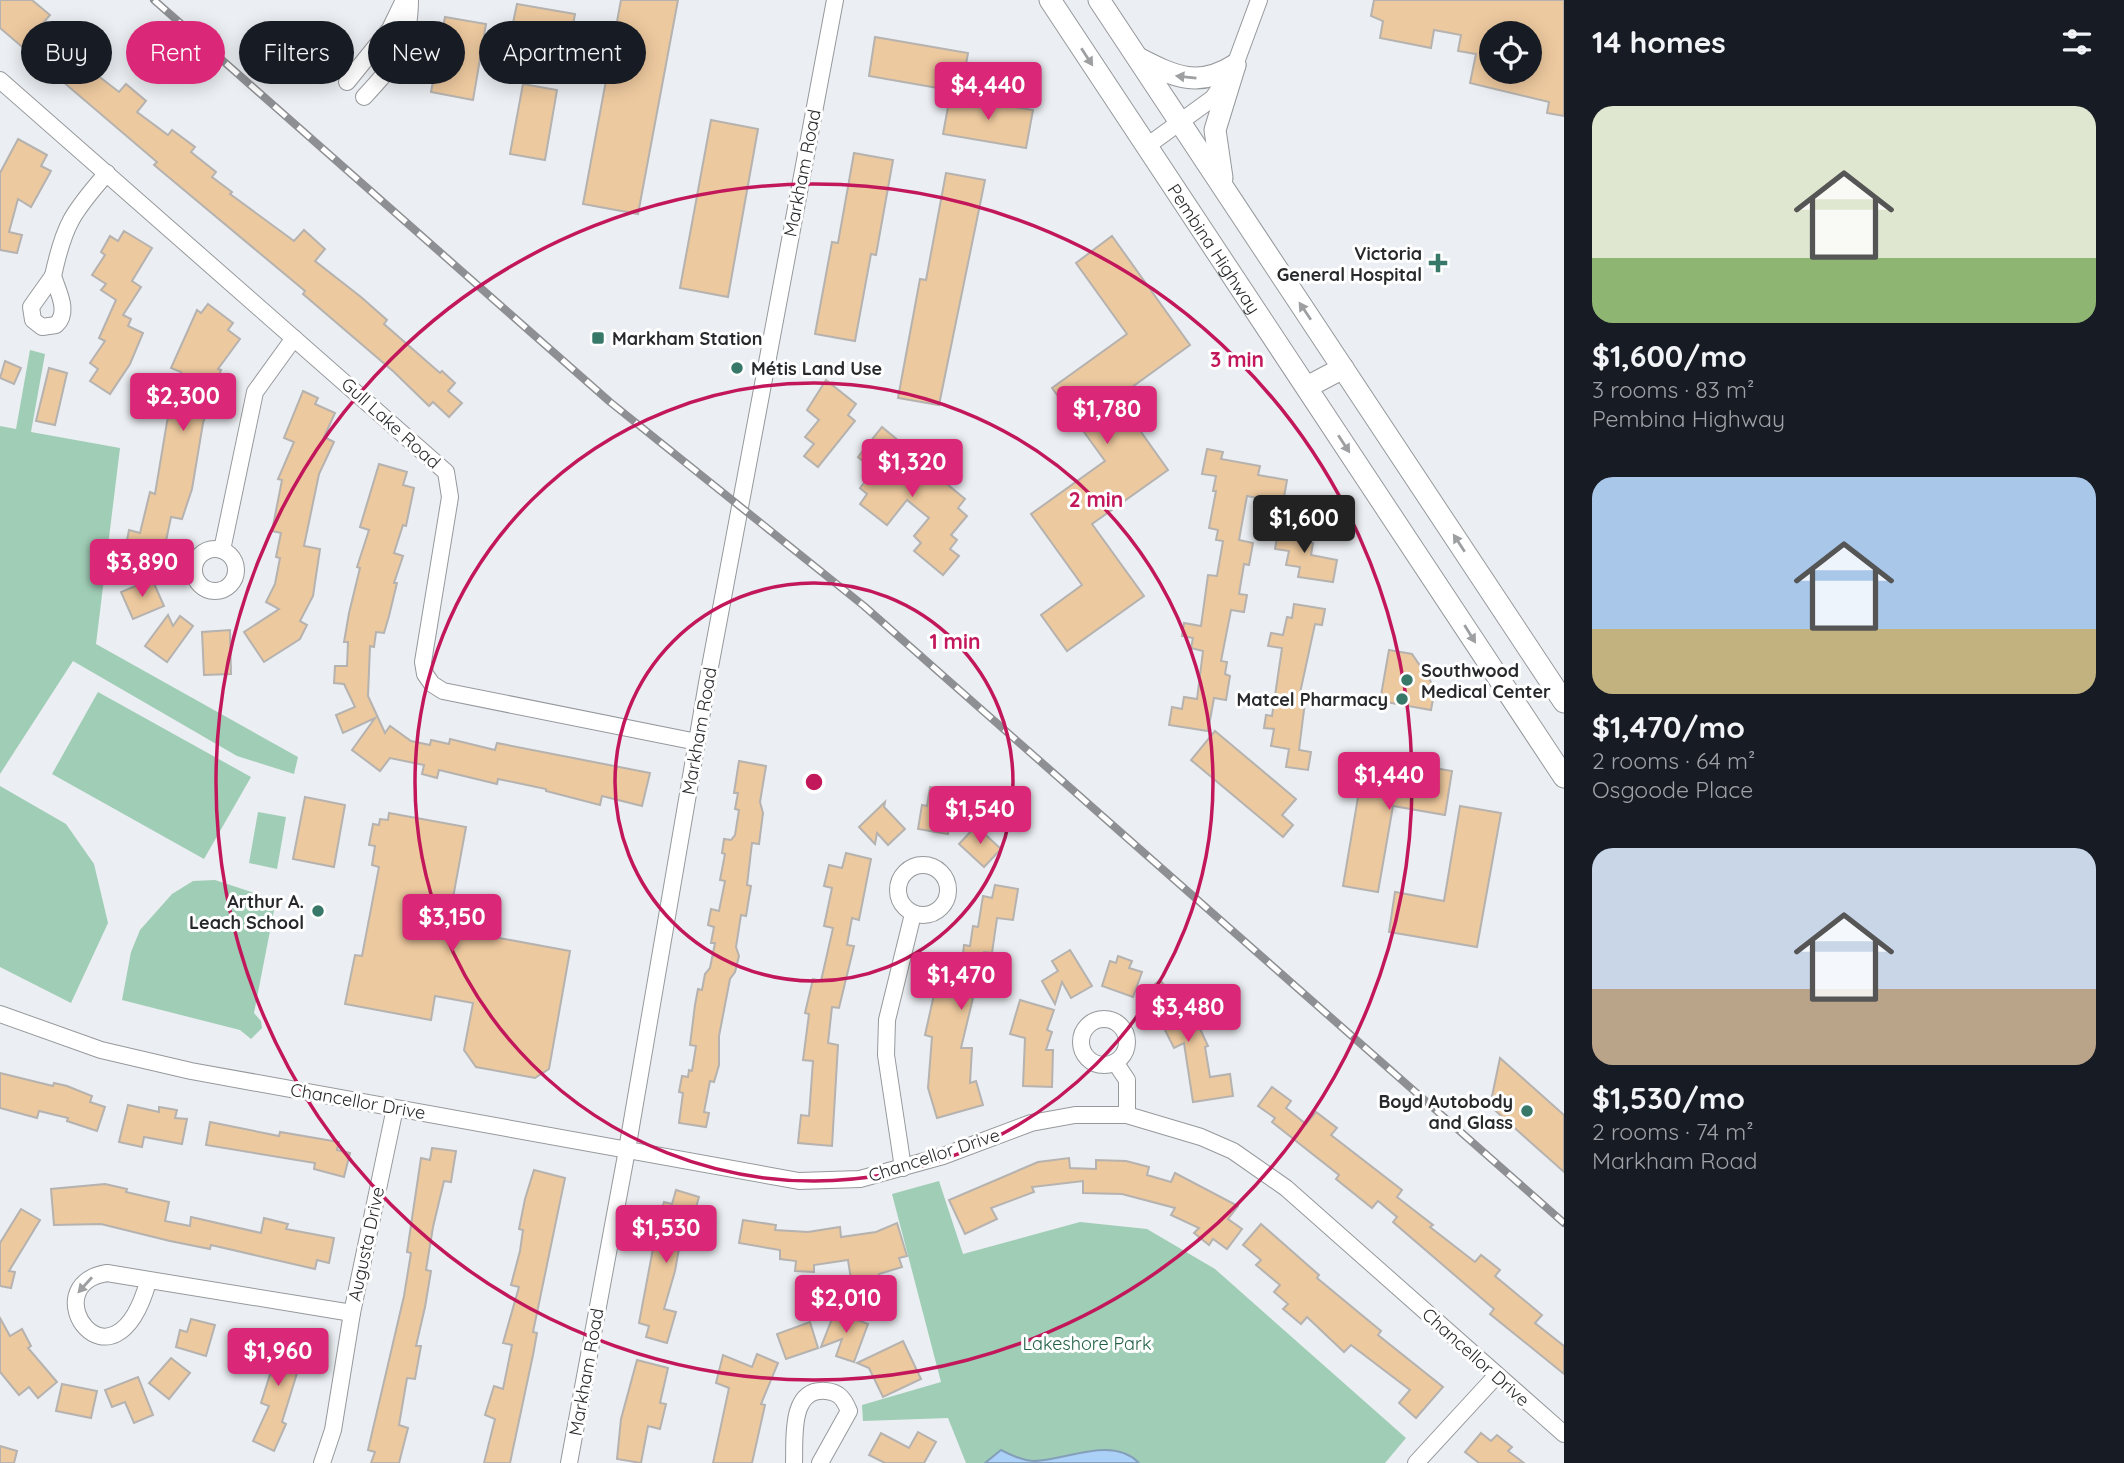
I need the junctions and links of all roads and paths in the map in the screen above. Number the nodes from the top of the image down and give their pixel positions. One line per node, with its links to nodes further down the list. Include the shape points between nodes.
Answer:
1 (404, 0): 9 (street, via 385,37)
2 (410, 0): 11 (street, via 399,57)
3 (835, 0): 22 (street, Markham Road)
4 (1050, 0): 13 (main road, Pembina Highway, one-way to 13)
5 (1099, 0): 7 (main road)
6 (1259, 0): 8 (street)
7 (1138, 58): 8 (main road, one-way to 7, via 1218,76 1191,79 1171,75); 12 (main road)
8 (1235, 65): 12 (street, via 1213,98); 15 (main road, via 1215,130)
9 (354, 74)
10 (0, 80): 14 (street, Gull Lake Road)
11 (364, 97)
12 (1180, 123): 13 (street); 15 (main road)
13 (1147, 146): 19 (main road, Pembina Highway)
14 (107, 173): 16 (street, via 78,206 62,234); 17 (street, Gull Lake Road)
15 (1224, 189): 18 (main road, one-way to 15)
16 (53, 276)
17 (294, 338): 20 (street, via 255,393); 22 (street, Gull Lake Road, via 446,472 450,497 424,647 425,674 432,684 443,691)
18 (1343, 368): 19 (main road); 21 (main road, one-way to 18)
19 (1307, 387): 23 (main road, Pembina Highway, one-way to 23)
20 (222, 550)
21 (1564, 702)
22 (697, 742): 29 (street, Markham Road)
23 (1564, 777)
24 (913, 914): 30 (street, via 887,1020 886,1055)
25 (0, 1014): 27 (street, Chancellor Drive, via 101,1050)
26 (1115, 1062): 28 (street, via 1127,1080)
27 (395, 1108): 29 (street, Chancellor Drive); 32 (street, Augusta Drive)
28 (1127, 1115): 30 (street, Chancellor Drive, via 1074,1115 1031,1123); 33 (street, Chancellor Drive, via 1202,1137 1260,1168)
29 (627, 1150): 30 (street, Chancellor Drive, via 799,1181 860,1179); 36 (street, Markham Road)
30 (903, 1168)
31 (148, 1282): 31 (street, one-way to 31, via 107,1273 89,1278 76,1297 81,1322 94,1334 123,1331 136,1315); 32 (street)
32 (352, 1313): 35 (street, Augusta Drive, via 333,1430)
33 (1497, 1375): 34 (street, Chancellor Drive); 39 (street)
34 (1564, 1434)
35 (322, 1463)
36 (569, 1463)
37 (794, 1463): 38 (street, via 796,1413 806,1396 833,1391 844,1399 849,1411)
38 (820, 1463)
39 (1416, 1463)

